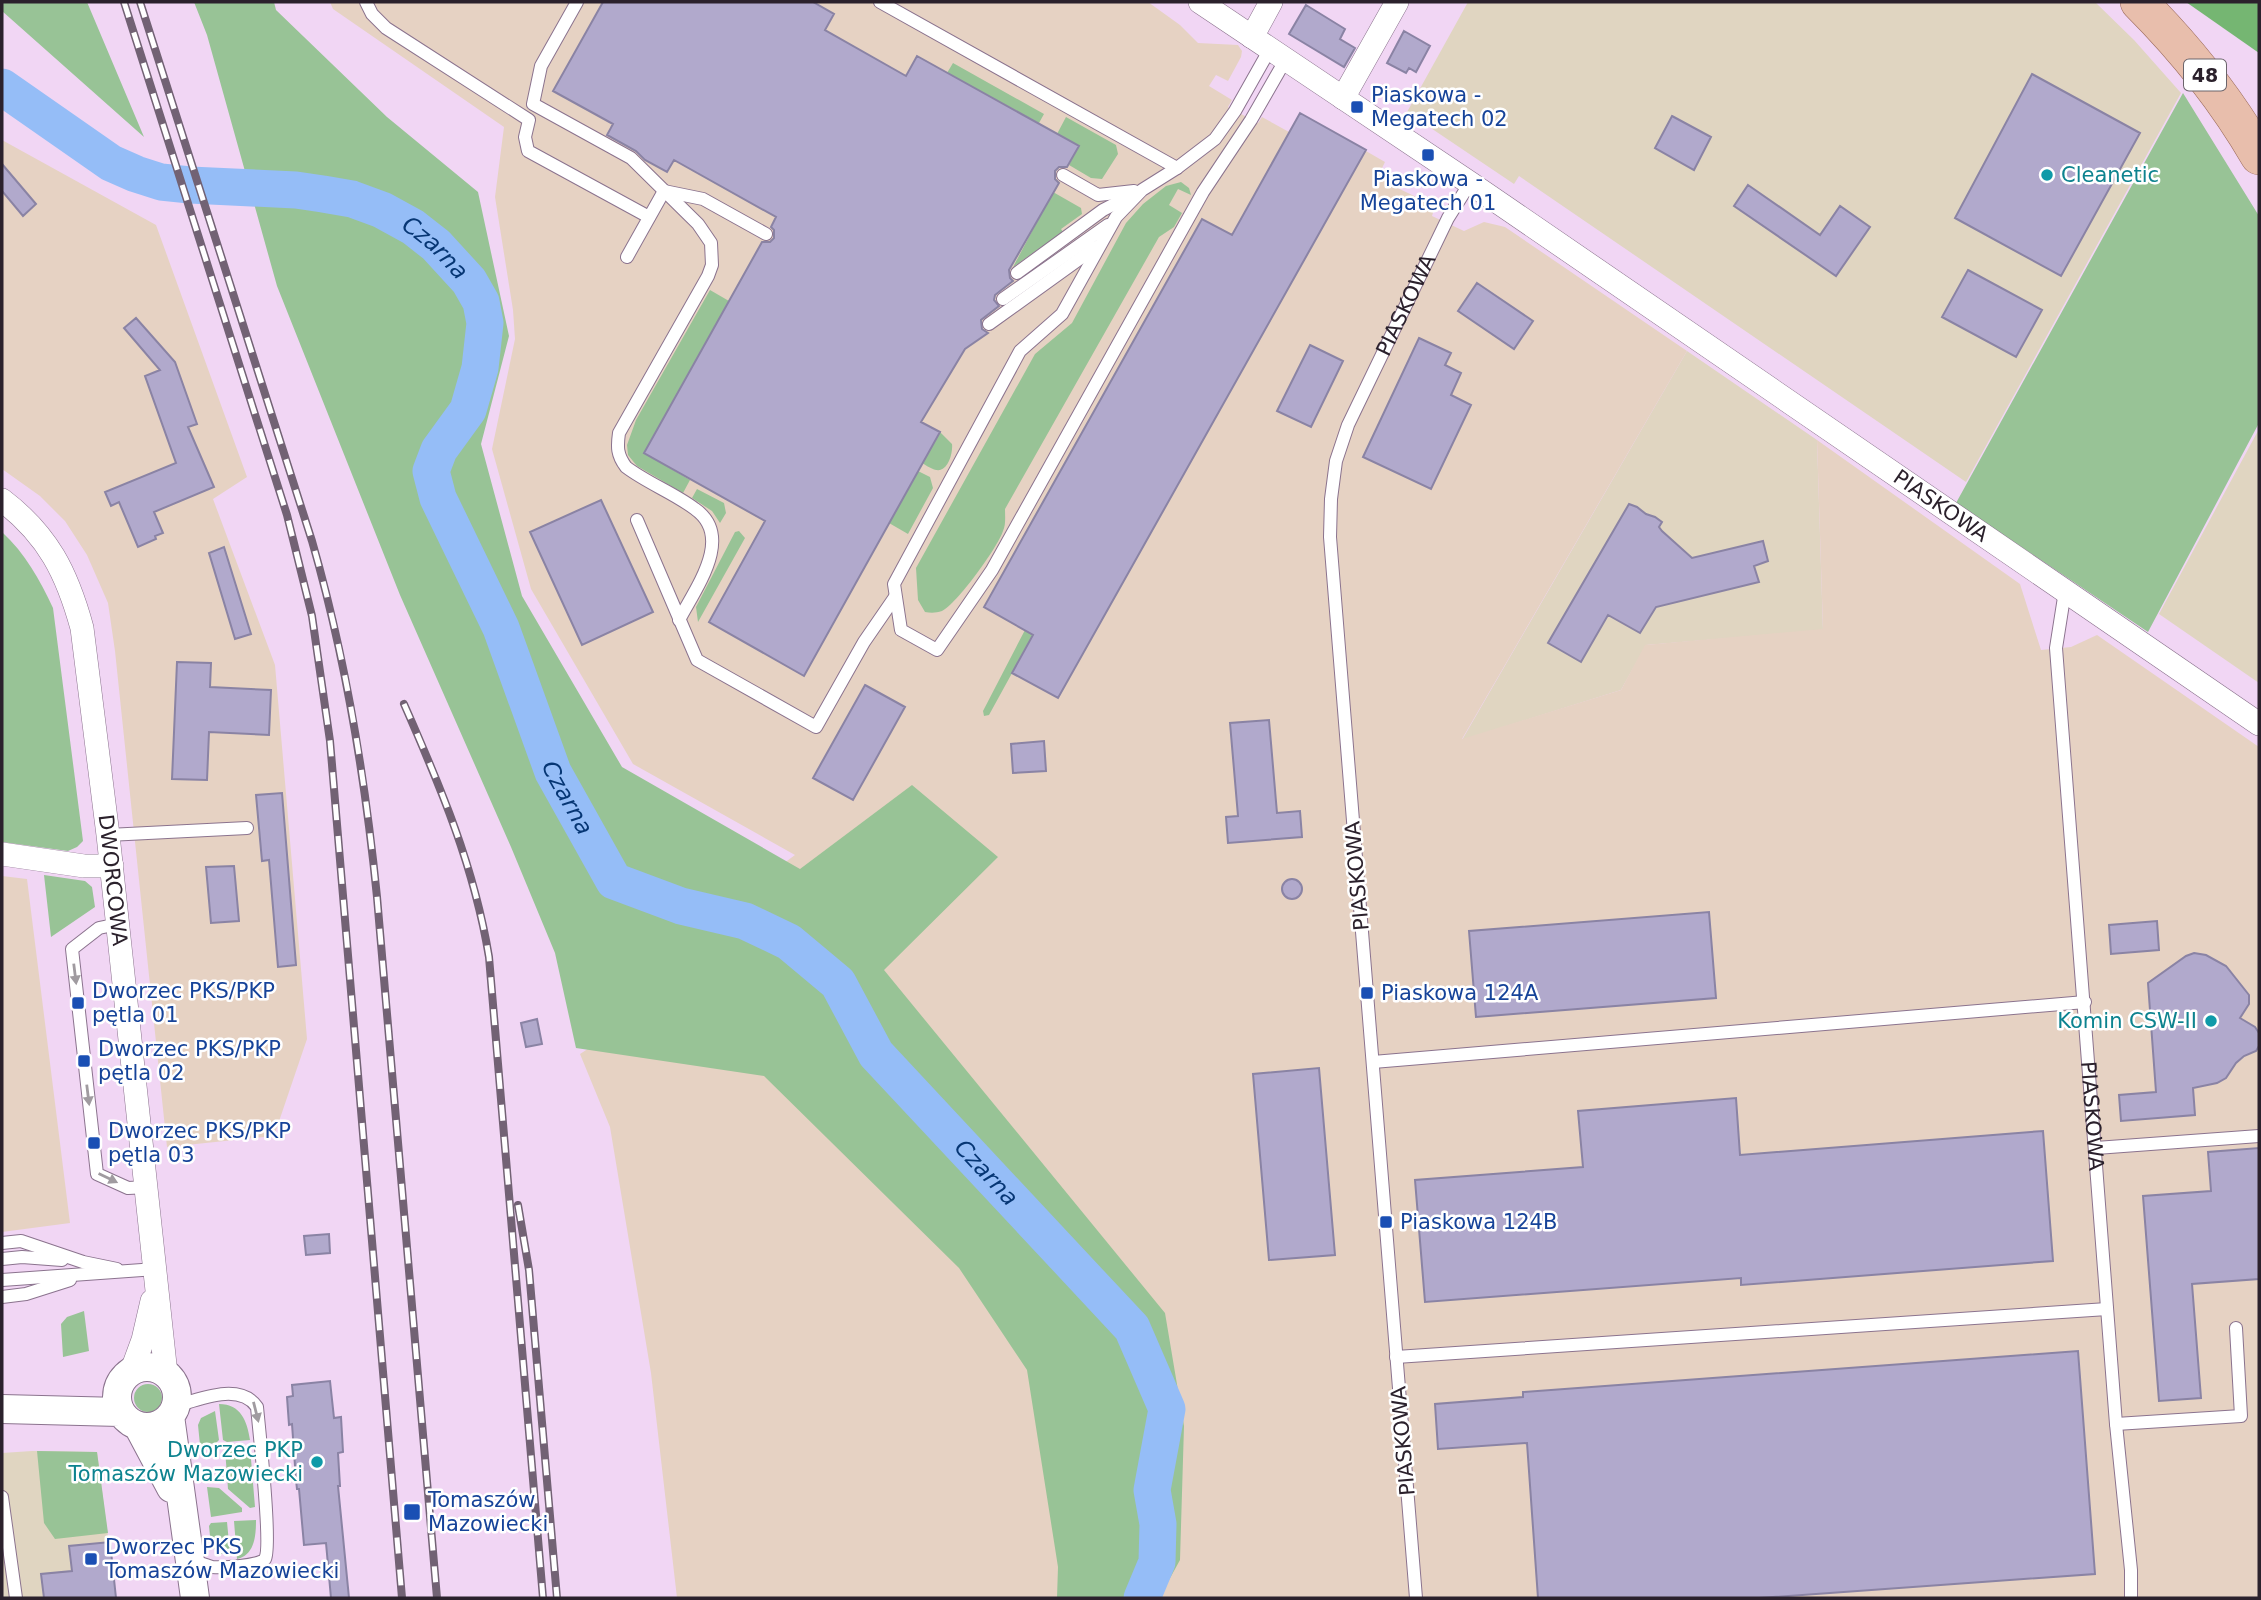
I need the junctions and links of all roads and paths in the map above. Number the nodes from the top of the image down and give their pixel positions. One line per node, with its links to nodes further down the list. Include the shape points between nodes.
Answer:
1 (366, 2): 11 (lane, via 386,28)
2 (577, 2): 10 (lane, via 541,66)
3 (880, 2): 13 (lane)
4 (1200, 2): 8 (street, PIASKOWA)
5 (1271, 2): 8 (street)
6 (1397, 2): 9 (street)
7 (2139, 2): 12 (main road, 48, via 2214,86)
8 (1270, 48): 9 (street, PIASKOWA); 13 (lane, via 1216,139); 29 (lane, via 1251,120 1203,192 992,570 937,650 901,630)
9 (1343, 98): 15 (street, PIASKOWA)
10 (533, 104): 11 (lane); 17 (lane, via 631,158)
11 (530, 120): 18 (lane, via 524,137 528,152)
12 (2259, 156)
13 (1177, 168): 16 (lane)
14 (1063, 175): 16 (lane, via 1098,195)
15 (1470, 183): 28 (street, PIASKOWA); 38 (lane, PIASKOWA, via 1448,218 1348,425 1336,461 1331,499 1330,537)
16 (1142, 190): 19 (lane); 23 (lane, via 1104,210)
17 (664, 191): 18 (lane); 20 (lane, via 703,199); 30 (lane, via 706,233 712,265 619,433 617,447 625,467 695,509 707,519 713,534 707,565)
18 (649, 218): 22 (lane)
19 (1114, 221): 21 (lane); 24 (lane)
20 (766, 234)
21 (1100, 245): 25 (lane); 29 (lane, via 1062,314 1020,351 894,584)
22 (627, 257)
23 (1017, 273)
24 (1003, 299)
25 (989, 324)
26 (2, 500): 33 (street, DWORCOWA, via 49,547 75,601)
27 (637, 520): 30 (lane)
28 (2065, 591): 31 (street, PIASKOWA); 37 (lane, PIASKOWA, via 2056,648)
29 (895, 597): 30 (lane, via 816,727 697,660)
30 (679, 620)
31 (2259, 724)
32 (247, 828): 33 (lane)
33 (108, 835): 35 (street, DWORCOWA)
34 (2, 853): 35 (street)
35 (112, 866): 36 (street, DWORCOWA)
36 (118, 924): 41 (street, DWORCOWA); 41 (lane, one-way to 41, via 99,928 72,949 84,1061 97,1174 128,1188)
37 (2085, 1002): 38 (lane); 40 (lane, PIASKOWA)
38 (1373, 1062): 50 (lane, PIASKOWA)
39 (2259, 1136): 40 (lane)
40 (2096, 1148): 48 (lane, PIASKOWA)
41 (148, 1187): 45 (street, DWORCOWA)
42 (2, 1243): 44 (lane, via 21,1241)
43 (2, 1259): 44 (lane, via 22,1257)
44 (84, 1269): 45 (lane); 46 (lane); 47 (lane, via 26,1294)
45 (156, 1277): 51 (street, DWORCOWA); 52 (street, DWORCOWA)
46 (2, 1280)
47 (2, 1297)
48 (2107, 1308): 50 (lane); 55 (lane, PIASKOWA)
49 (2236, 1328): 55 (lane, via 2241,1416)
50 (1396, 1357): 61 (lane, PIASKOWA)
51 (166, 1374): 52 (street, via 144,1367); 54 (street, via 177,1394)
52 (127, 1399): 53 (street); 54 (street, via 150,1427 161,1424); 57 (street)
53 (2, 1409)
54 (173, 1411): 57 (street); 58 (lane, one-way to 58, via 215,1395 242,1394 257,1407 266,1511 265,1559 259,1564 214,1567)
55 (2116, 1424): 62 (lane, PIASKOWA)
56 (2, 1497): 59 (lane)
57 (182, 1510): 58 (street)
58 (192, 1560): 60 (street)
59 (16, 1598)
60 (195, 1598)
61 (1416, 1598)
62 (2131, 1598)

